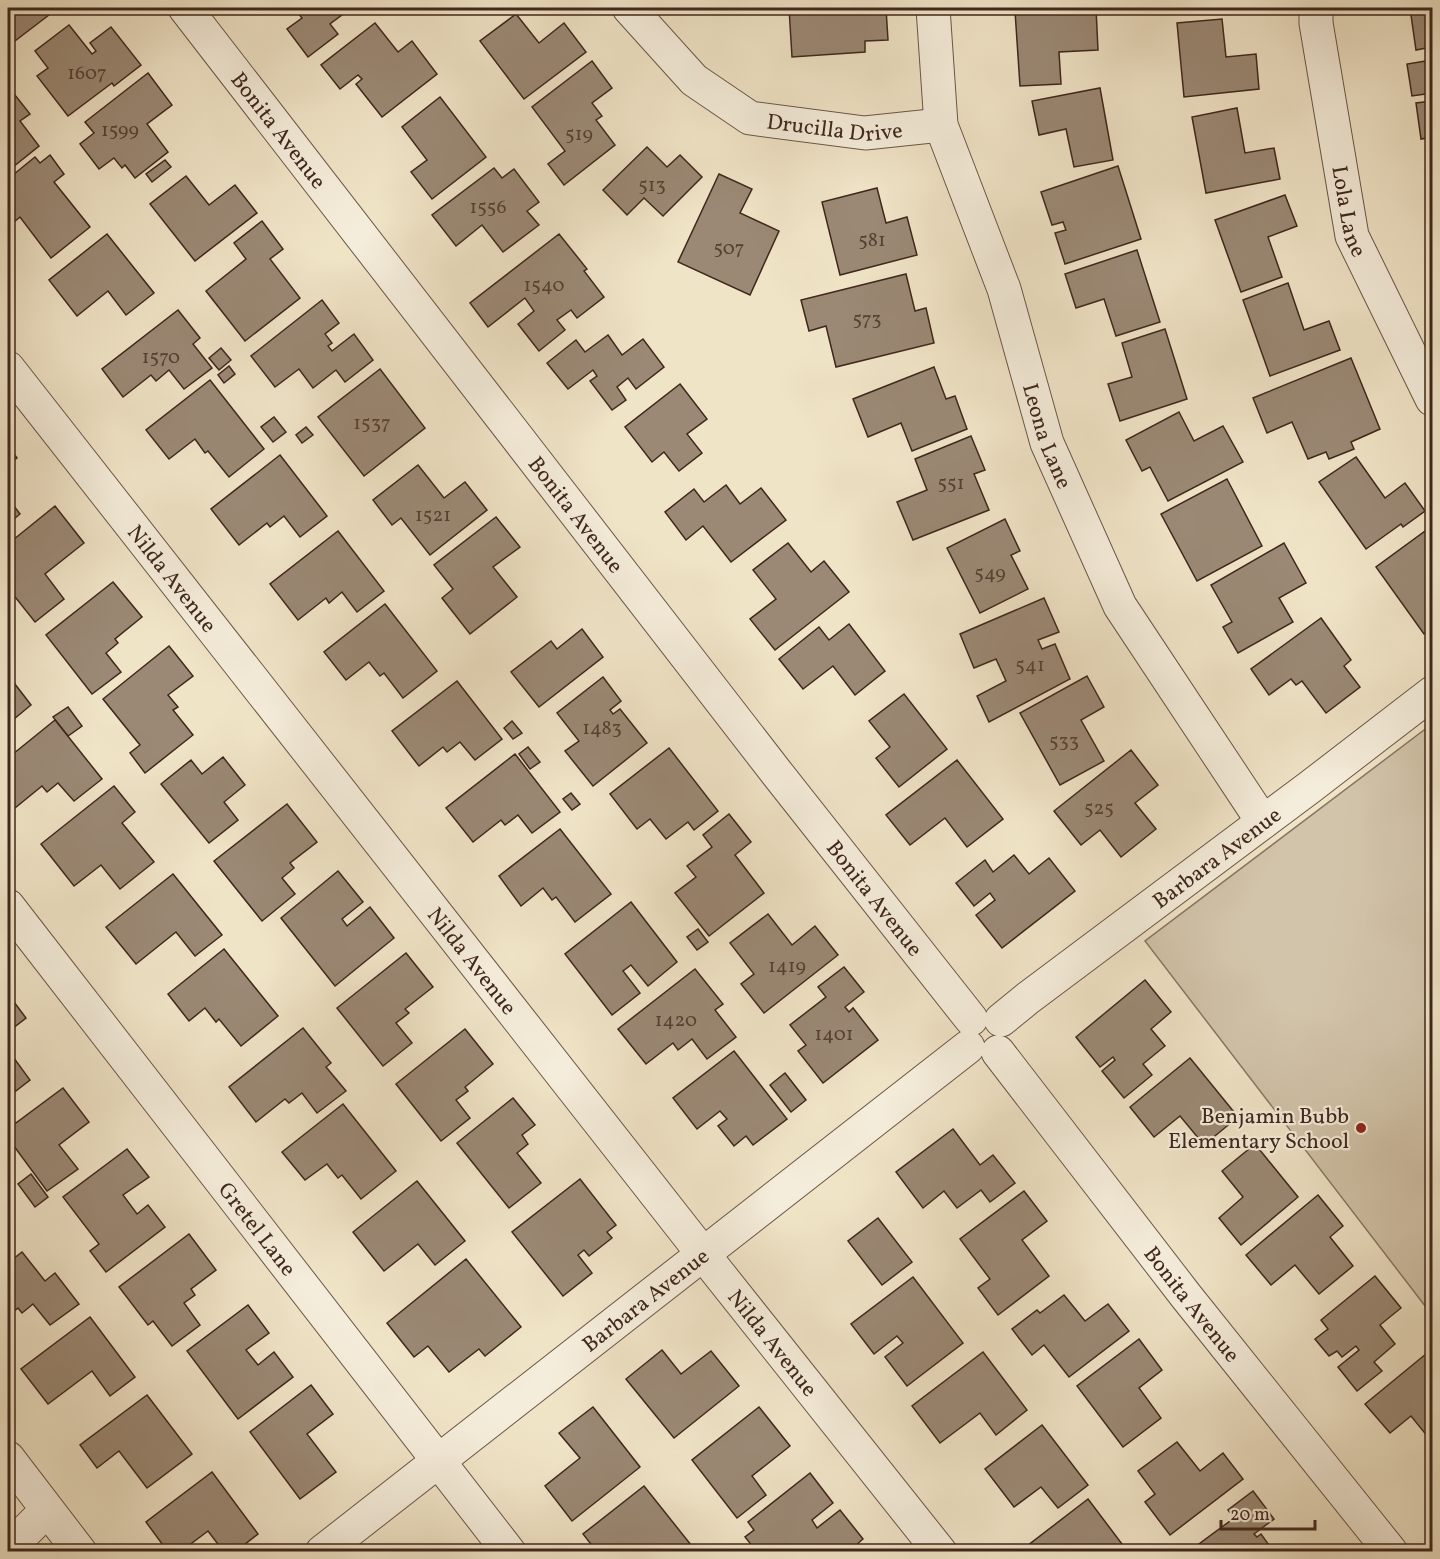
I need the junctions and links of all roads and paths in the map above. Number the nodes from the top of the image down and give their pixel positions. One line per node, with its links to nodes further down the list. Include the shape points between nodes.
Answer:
1 (185, 8): 11 (street, Bonita Avenue, via 762,753)
2 (629, 8): 5 (street, Drucilla Drive, via 693,80 750,118 865,134)
3 (933, 8): 5 (street, Leona Lane)
4 (1316, 8): 7 (street, Lola Lane, via 1352,236)
5 (940, 125): 9 (street, Leona Lane, via 1004,289 1047,443 1120,606)
6 (8, 368): 12 (street, Nilda Avenue)
7 (1432, 399)
8 (1432, 693): 9 (street, Barbara Avenue)
9 (1263, 822): 11 (street, Barbara Avenue)
10 (8, 906): 14 (street, Gretel Lane)
11 (985, 1034): 12 (street, Barbara Avenue); 21 (street, Bonita Avenue, via 1186,1296)
12 (703, 1254): 14 (street, Barbara Avenue); 20 (street, Nilda Avenue)
13 (8, 1458): 15 (street)
14 (438, 1461): 18 (street, Barbara Avenue); 19 (street, Gretel Lane)
15 (47, 1509): 16 (street); 17 (street)
16 (8, 1549)
17 (80, 1551)
18 (322, 1551)
19 (509, 1551)
20 (940, 1551)
21 (1391, 1551)

